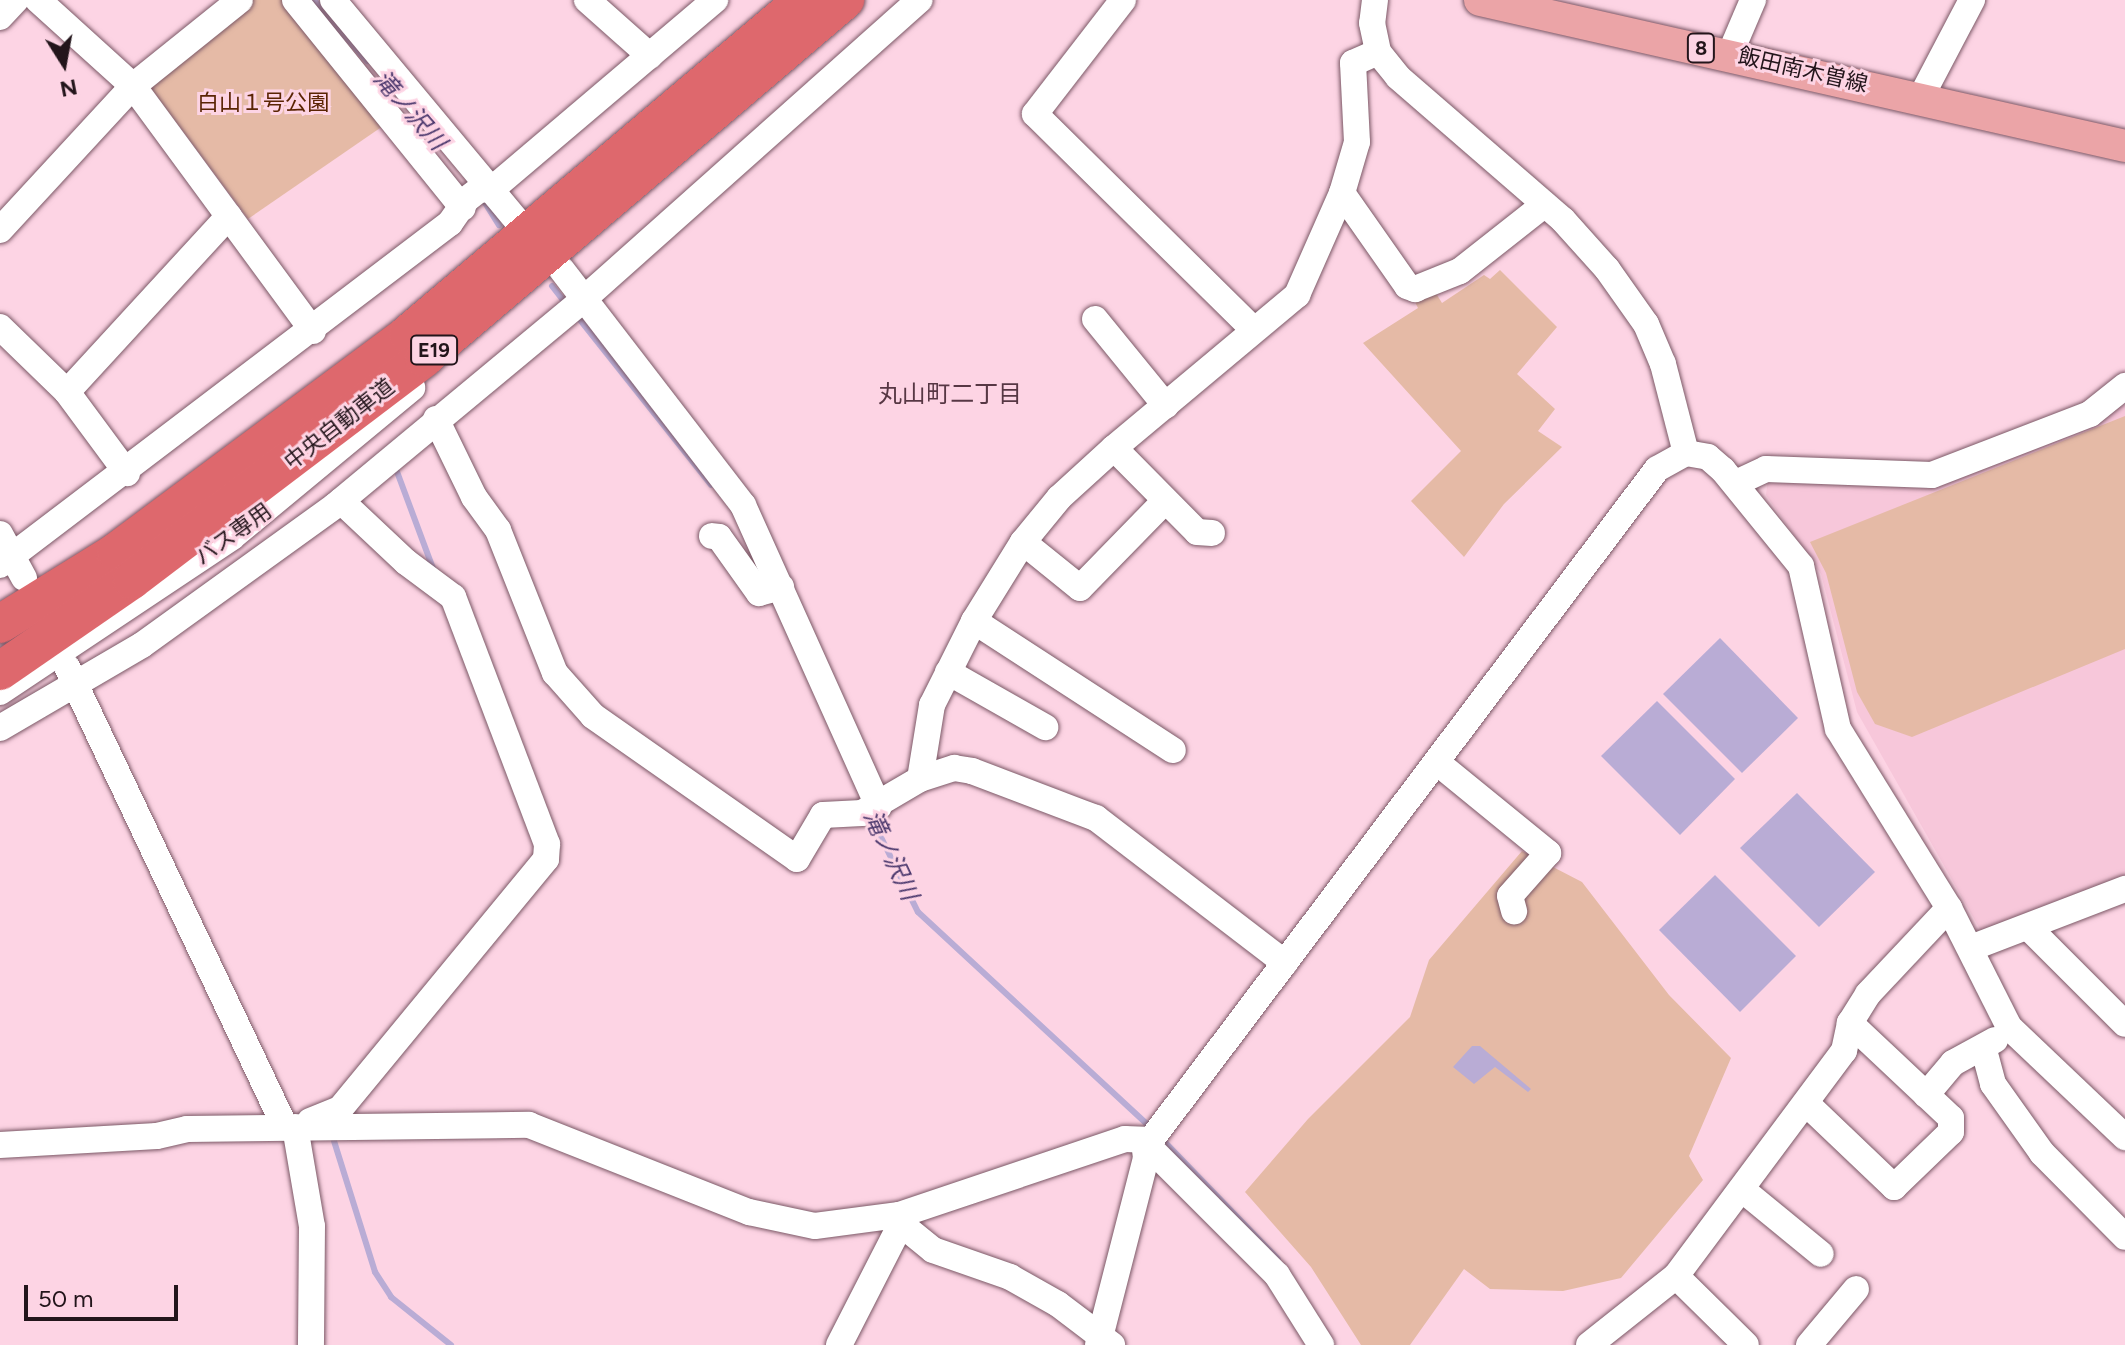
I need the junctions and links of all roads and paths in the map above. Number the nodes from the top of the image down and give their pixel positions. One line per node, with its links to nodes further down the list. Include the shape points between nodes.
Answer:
1 (16, 0): 17 (street)
2 (38, 0): 21 (street)
3 (240, 0): 21 (street)
4 (295, 0): 25 (street)
5 (333, 0): 25 (street)
6 (587, 0): 20 (street)
7 (715, 0): 20 (street)
8 (803, 0): 47 (highway, 中央自動車道 / E19, via 408,334)
9 (845, 0): 32 (highway, 中央自動車道 / E19)
10 (919, 0): 31 (street)
11 (1123, 0): 35 (street, via 1035,114)
12 (1375, 0): 18 (street, via 1372,23)
13 (1480, 0): 16 (main road, 飯田南木曽線 / 8)
14 (1753, 0): 19 (street)
15 (1972, 0): 22 (street)
16 (1543, 7): 19 (main road, 飯田南木曽線 / 8)
17 (0, 17)
18 (1378, 52): 24 (street, via 1353,63 1359,129); 26 (street, via 1398,77)
19 (1730, 54): 22 (main road, 飯田南木曽線 / 8)
20 (650, 56): 25 (street)
21 (133, 86): 27 (street); 29 (street)
22 (1921, 97): 23 (main road, 飯田南木曽線 / 8)
23 (2125, 146)
24 (1342, 193): 26 (street, via 1407,286 1415,289 1460,271); 35 (street, via 1297,295)
25 (475, 196): 28 (street); 36 (street, via 450,223)
26 (1544, 205): 42 (street, via 1607,269 1646,324 1663,364)
27 (229, 216): 36 (street); 38 (street)
28 (519, 223)
29 (0, 230)
30 (562, 270): 31 (street)
31 (573, 304): 40 (street); 53 (street, via 693,457 743,505)
32 (477, 314): 57 (highway, 中央自動車道 / E19, via 319,441); 60 (street, バス専用, via 450,355 232,537)
33 (1095, 319): 39 (street)
34 (0, 327): 38 (street)
35 (1252, 328): 39 (street)
36 (313, 331): 43 (street)
37 (2125, 386): 44 (street, via 2090,414 1932,475 1766,469)
38 (67, 392): 43 (street)
39 (1166, 406): 41 (street)
40 (436, 419): 45 (street); 66 (street, via 474,497 498,530 555,673 593,716 797,859 823,815)
41 (1114, 448): 46 (street); 51 (street, via 1059,498)
42 (1686, 453): 44 (street, via 1708,457); 64 (street, via 1657,469)
43 (127, 473): 52 (street)
44 (1736, 483): 68 (street, via 1801,566 1838,729)
45 (341, 501): 58 (street, via 142,645); 81 (street, via 440,587 547,844 546,859 340,1109)
46 (1165, 501): 48 (street, via 1197,532); 51 (street, via 1080,588)
47 (152, 525): 54 (street, via 122,527); 56 (highway, 中央自動車道 / E19)
48 (1212, 533)
49 (0, 534): 52 (street)
50 (712, 536): 53 (street, via 719,537 757,591)
51 (1023, 542): 55 (street)
52 (13, 567)
53 (773, 589): 66 (street)
54 (0, 605)
55 (974, 621): 59 (street); 63 (street)
56 (0, 624)
57 (0, 671)
58 (70, 672): 62 (street); 81 (street)
59 (948, 672): 61 (street); 65 (street, via 932,705)
60 (0, 692)
61 (1045, 727)
62 (0, 728)
63 (1173, 750)
64 (1439, 764): 69 (street, via 1529,829 1548,853 1510,896); 72 (street)
65 (920, 779): 66 (street); 72 (street, via 954,768 972,771 1096,818)
66 (872, 809)
67 (2125, 889): 70 (street)
68 (1949, 908): 71 (street); 75 (street, via 1868,994)
69 (1514, 911)
70 (2028, 927): 71 (street); 74 (street)
71 (1971, 948): 77 (street)
72 (1285, 963): 82 (street)
73 (2125, 988): 74 (street)
74 (2100, 999): 76 (street)
75 (1850, 1023): 79 (street); 80 (street, via 1844,1051)
76 (2125, 1024)
77 (2009, 1027): 78 (street); 83 (street)
78 (1984, 1050): 79 (street, via 1953,1063); 86 (street, via 1993,1084 2042,1153)
79 (1926, 1095): 80 (street, via 1951,1118 1951,1132 1894,1187)
80 (1808, 1105): 85 (street)
81 (290, 1127): 84 (street, via 187,1129 157,1136); 87 (street, via 529,1125 749,1212 815,1226); 93 (street, via 312,1226)
82 (1154, 1135): 87 (street, via 1125,1139); 92 (street); 95 (street, via 1277,1275)
83 (2125, 1137)
84 (0, 1145)
85 (1744, 1191): 89 (street); 90 (street)
86 (2116, 1206): 88 (street)
87 (900, 1220): 92 (street, via 933,1250 1010,1277); 94 (street)
88 (2125, 1237)
89 (1821, 1254)
90 (1676, 1276): 96 (street); 97 (street)
91 (1856, 1289): 98 (street)
92 (1104, 1342)
93 (311, 1345)
94 (839, 1345)
95 (1321, 1345)
96 (1589, 1345)
97 (1746, 1345)
98 (1809, 1345)

